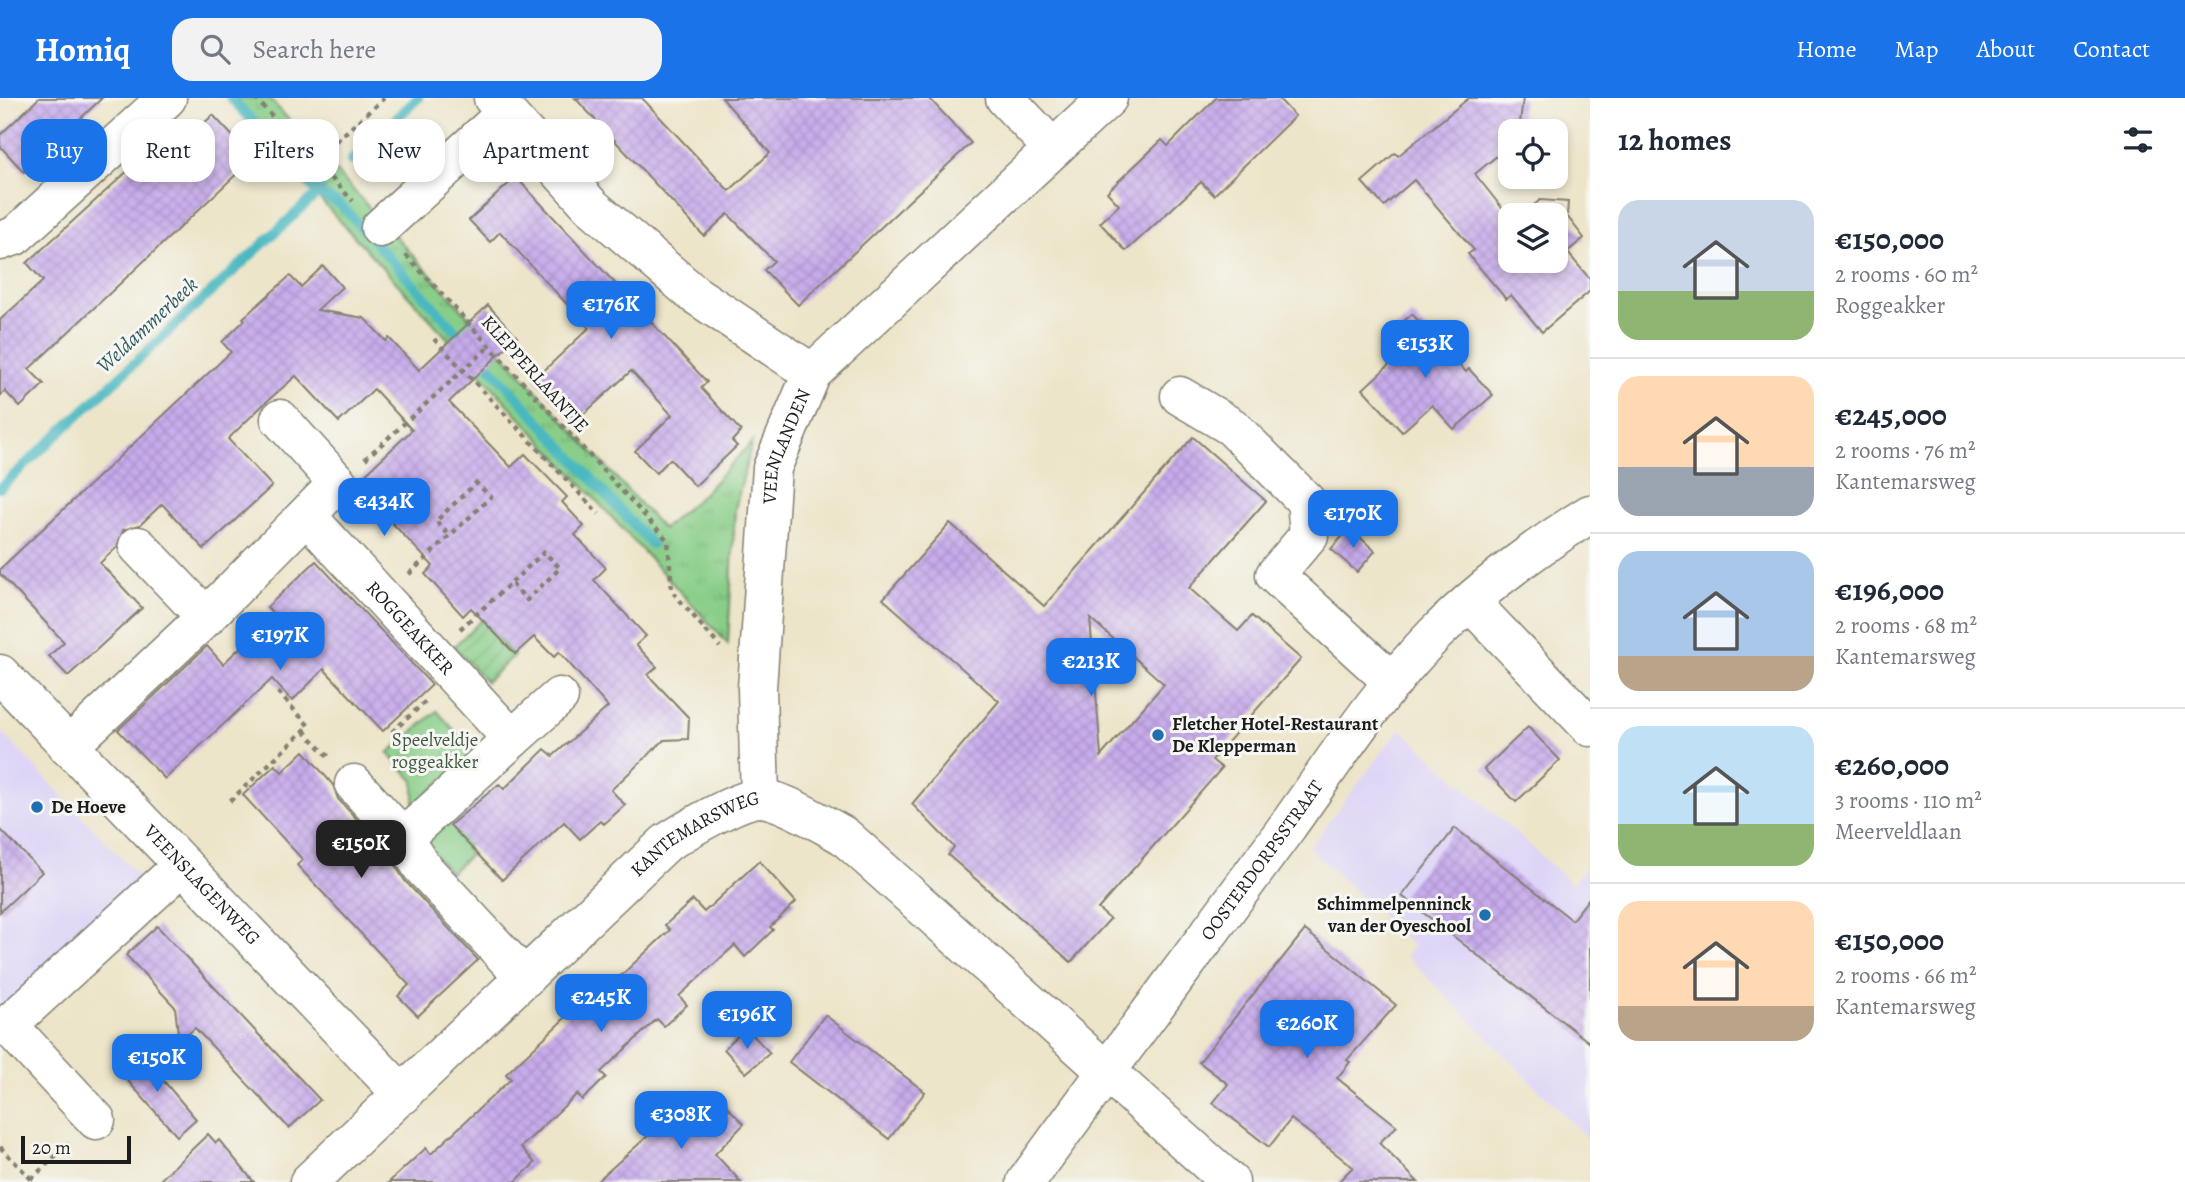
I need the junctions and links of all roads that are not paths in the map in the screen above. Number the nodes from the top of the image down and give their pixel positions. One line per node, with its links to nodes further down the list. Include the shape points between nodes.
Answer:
1 (167, 98): 7 (street, via 15,236)
2 (1006, 98): 5 (street)
3 (1108, 98): 5 (street, VEENLANDEN)
4 (499, 106): 6 (street); 8 (street, via 591,206 694,294)
5 (1053, 149): 8 (street, VEENLANDEN)
6 (380, 228)
7 (0, 241)
8 (812, 373): 23 (street, VEENLANDEN, via 772,468 757,688)
9 (1180, 396): 17 (street, via 1232,427 1306,501 1309,535 1275,575)
10 (281, 418): 12 (street, via 338,483)
11 (1590, 514): 14 (street, OOSTERDORPSSTRAAT)
12 (307, 516): 15 (street); 20 (street, ROGGEAKKER)
13 (138, 546): 15 (street)
14 (1470, 602): 17 (street, OOSTERDORPSSTRAAT); 19 (street)
15 (206, 617): 21 (street)
16 (0, 674): 21 (street, VEENSLAGENWEG)
17 (1393, 682): 27 (street, OOSTERDORPSSTRAAT)
18 (559, 697): 20 (street)
19 (1590, 727)
20 (512, 739): 24 (street)
21 (68, 747): 25 (street, VEENSLAGENWEG)
22 (354, 784): 24 (street)
23 (760, 798): 26 (street, KANTEMARSWEG, via 704,818 666,843); 27 (street, KANTEMARSWEG, via 811,816 844,836)
24 (404, 838): 26 (street, via 421,866)
25 (183, 865): 28 (street, VEENSLAGENWEG); 29 (street, via 8,1025)
26 (525, 978): 28 (street, KANTEMARSWEG)
27 (1107, 1070): 31 (street, OOSTERDORPSSTRAAT); 32 (street, KANTEMARSWEG)
28 (403, 1095): 30 (street, KANTEMARSWEG)
29 (96, 1120)
30 (309, 1182)
31 (1026, 1182)
32 (1230, 1182)

